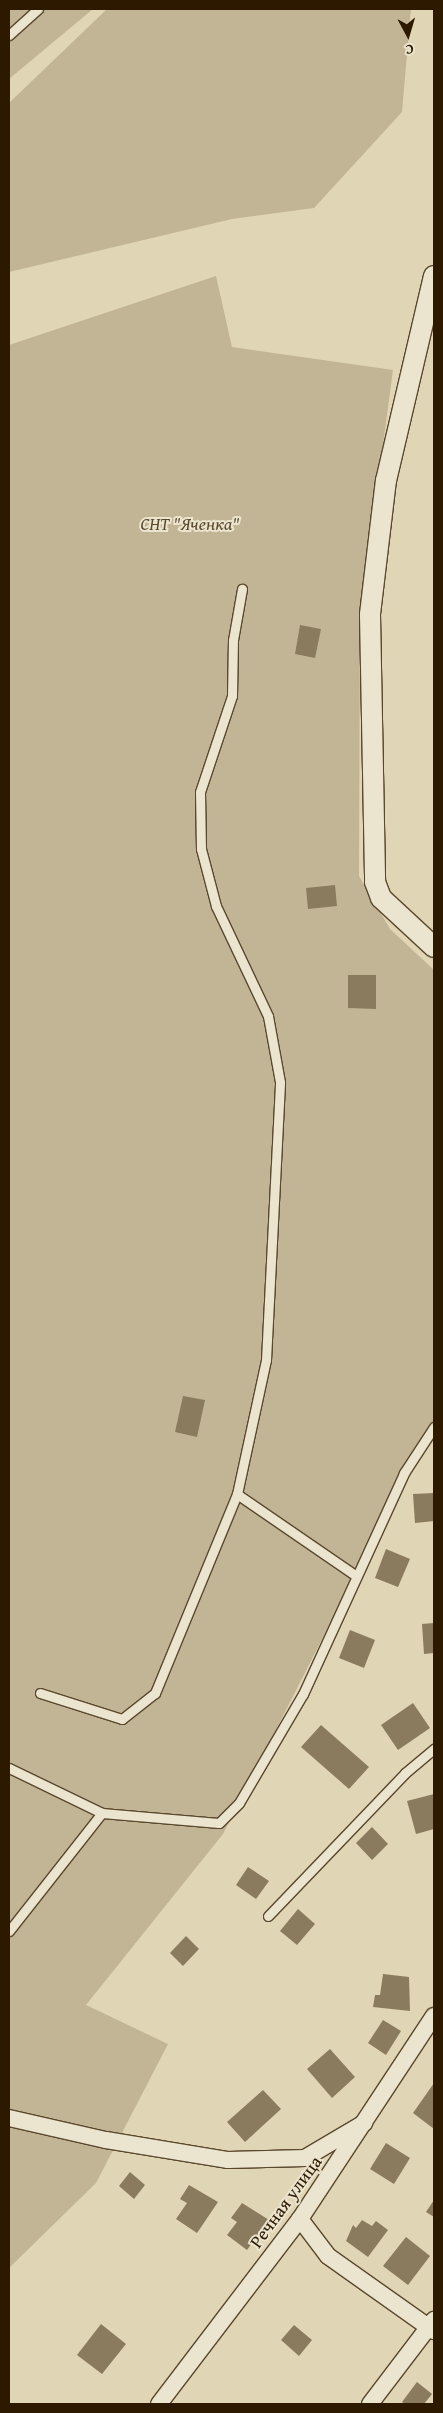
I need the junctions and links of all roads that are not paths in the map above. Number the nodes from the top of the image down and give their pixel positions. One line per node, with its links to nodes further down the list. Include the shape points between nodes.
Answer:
1 (38, 9): 2 (lane)
2 (9, 35)
3 (434, 276): 5 (street, via 386,480 370,615 375,882 381,898)
4 (242, 589): 7 (lane, via 233,640 232,696 200,792 201,849 216,906 268,1016 280,1082 266,1360)
5 (434, 947)
6 (434, 1427): 8 (lane, via 404,1473)
7 (237, 1494): 8 (lane); 9 (lane, via 155,1693 122,1719)
8 (355, 1575): 12 (lane, via 303,1694 239,1803 219,1823)
9 (40, 1693)
10 (434, 1749): 13 (lane, via 405,1773)
11 (9, 1768): 12 (lane)
12 (102, 1812): 14 (lane)
13 (268, 1916)
14 (9, 1931)
15 (434, 2016): 17 (street, Речная улица)
16 (9, 2118): 17 (street, via 106,2140 228,2160 305,2158)
17 (368, 2121): 18 (street, Речная улица)
18 (300, 2219): 19 (street, via 328,2256); 20 (street, Речная улица)
19 (432, 2326): 21 (street)
20 (159, 2404)
21 (370, 2404)

